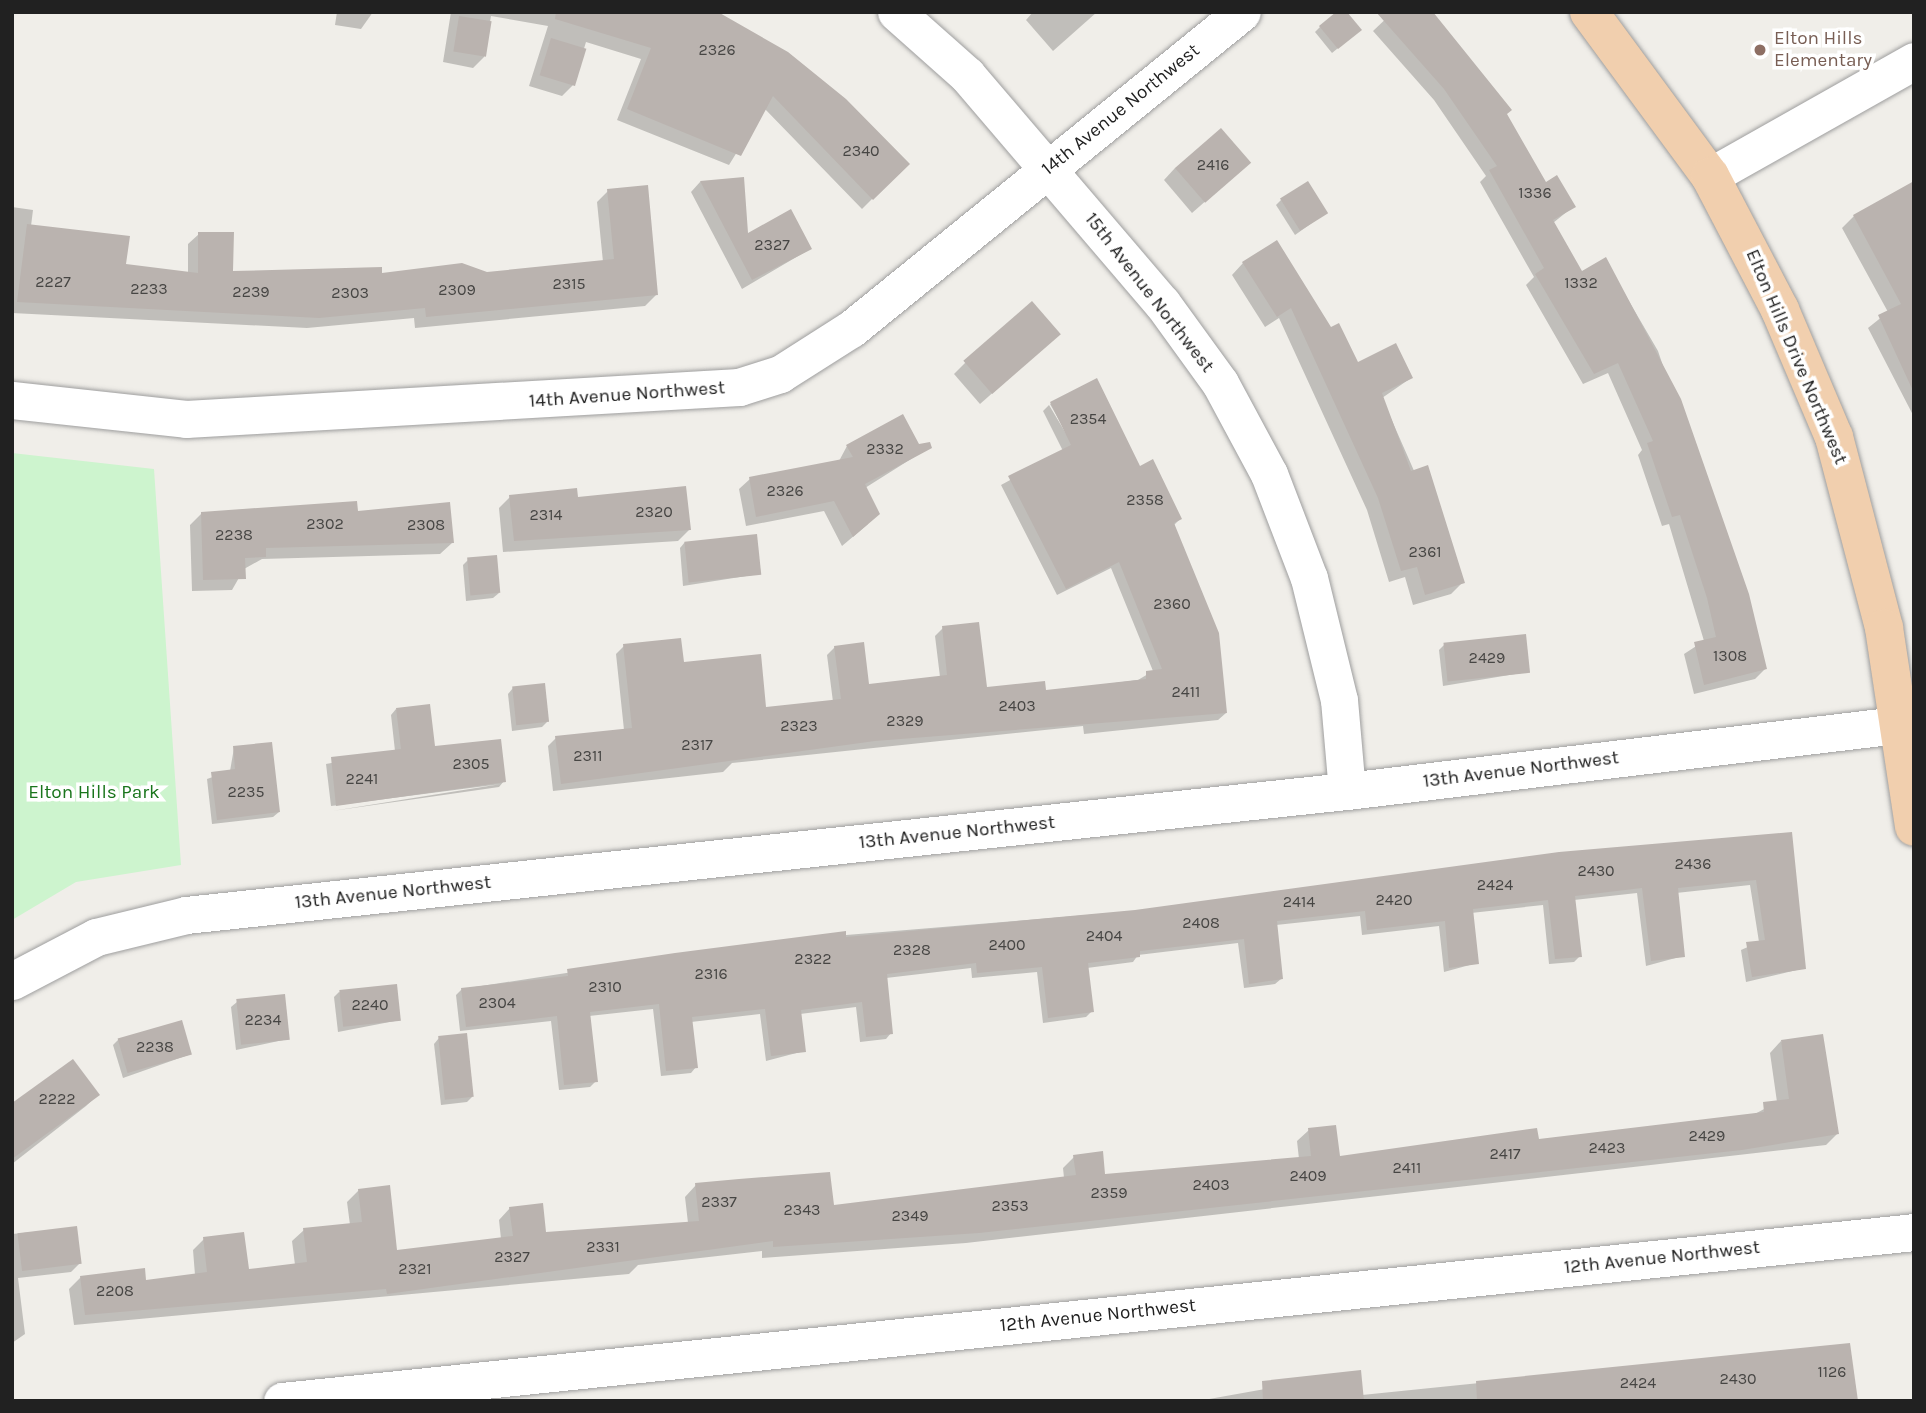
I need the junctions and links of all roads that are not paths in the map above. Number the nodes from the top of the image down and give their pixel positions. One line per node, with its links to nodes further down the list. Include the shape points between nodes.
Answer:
1 (896, 12): 5 (street, 15th Avenue Northwest, via 967,75)
2 (1242, 12): 5 (street, 14th Avenue Northwest)
3 (1589, 12): 6 (main road, Elton Hills Drive Northwest)
4 (1914, 61): 6 (street)
5 (1048, 169): 7 (street, 14th Avenue Northwest, via 817,353 739,387 186,419); 9 (street, 15th Avenue Northwest, via 1191,340 1269,474 1327,640)
6 (1710, 176): 8 (main road, Elton Hills Drive Northwest, via 1780,310 1834,437 1870,561)
7 (12, 400)
8 (1908, 723): 9 (street, 13th Avenue Northwest); 10 (main road, Elton Hills Drive Northwest)
9 (1348, 791): 11 (street, 13th Avenue Northwest, via 186,915 96,937)
10 (1914, 827)
11 (12, 981)
12 (1914, 1231): 13 (street, 12th Avenue Northwest)
13 (282, 1401)

